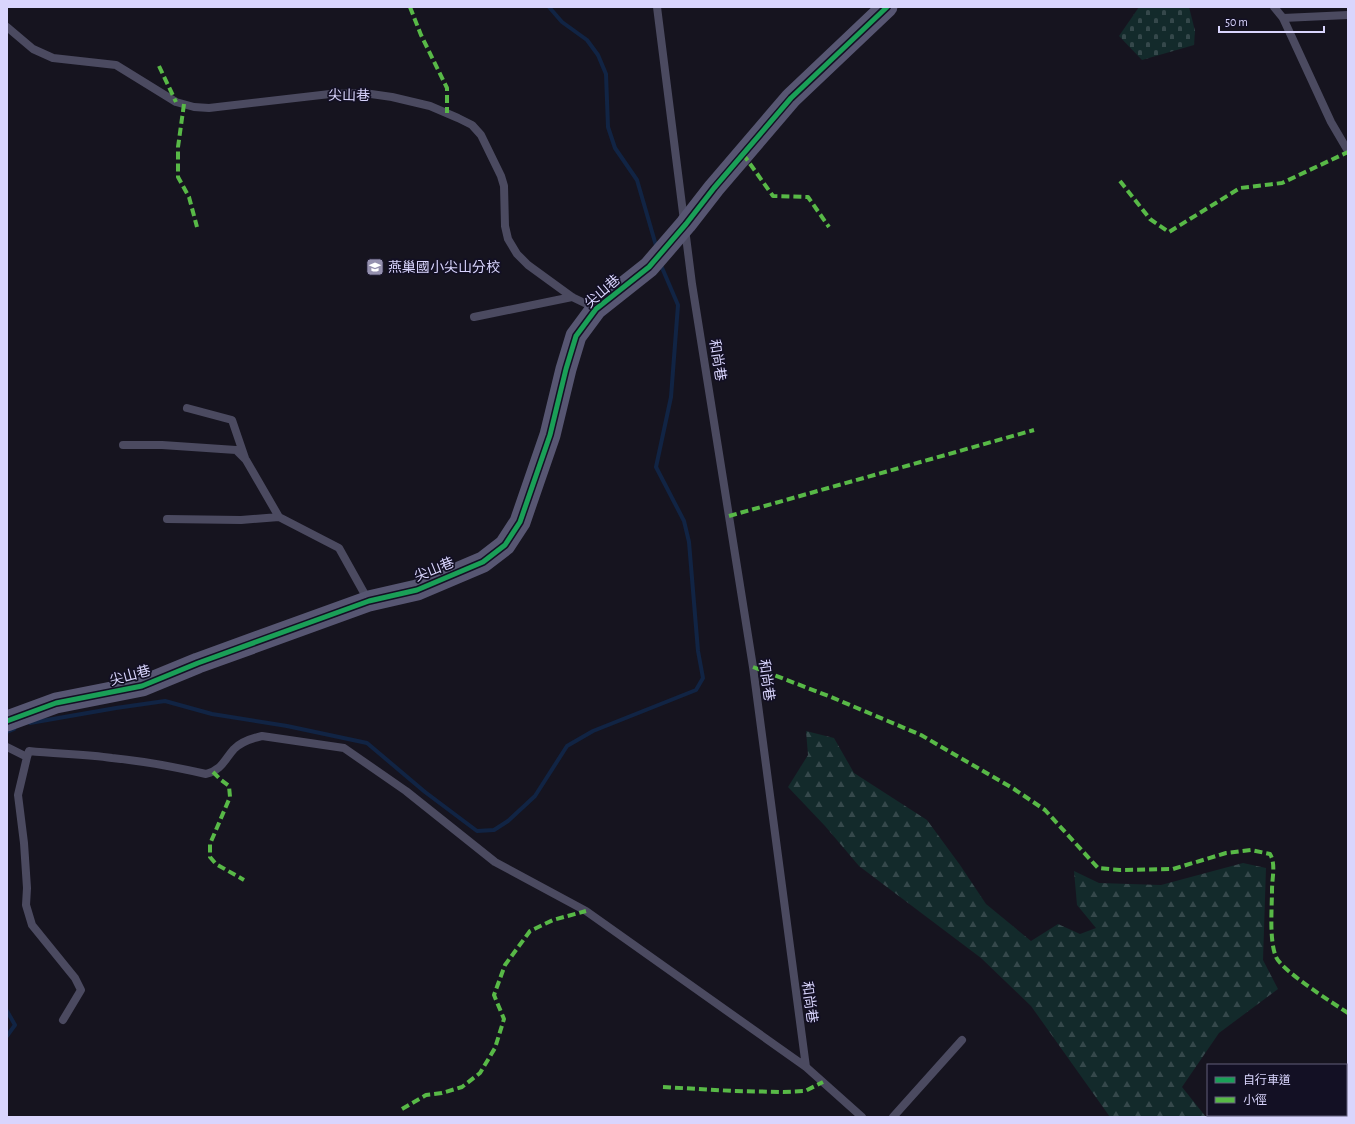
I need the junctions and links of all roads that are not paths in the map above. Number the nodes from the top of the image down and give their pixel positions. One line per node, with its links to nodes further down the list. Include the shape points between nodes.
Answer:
1 (657, 7): 8 (lane, 和尚巷)
2 (887, 7): 8 (street, 尖山巷, via 791,98)
3 (1274, 7): 5 (lane)
4 (1348, 15): 5 (lane)
5 (1283, 18): 7 (lane, via 1330,122)
6 (7, 27): 9 (lane, 尖山巷, via 33,49 53,58 116,65 171,100 194,108 364,93 430,106 458,118 472,125 481,135 501,176 504,186 505,226 508,239 517,254)
7 (1348, 151)
8 (686, 224): 10 (street, 尖山巷, via 651,265); 23 (lane, 和尚巷, via 692,284 752,667)
9 (572, 297): 10 (lane, 尖山巷); 11 (lane)
10 (596, 309): 17 (street, 尖山巷, via 576,336 550,435 520,522 505,545 483,562 417,590)
11 (474, 317)
12 (187, 408): 14 (lane, via 232,420)
13 (123, 445): 14 (lane, via 236,450)
14 (246, 460): 15 (lane)
15 (279, 517): 16 (lane, via 241,520); 17 (lane, via 339,548)
16 (167, 519)
17 (369, 601): 18 (street, 尖山巷, via 142,686 56,703)
18 (7, 721)
19 (7, 748): 20 (lane)
20 (26, 757): 21 (lane, via 18,795 24,843 26,905 32,925 75,978 81,990); 23 (lane, via 29,751 110,757 206,774 213,772 226,761 234,748 252,738 262,736 344,748 406,792 495,862 586,911)
21 (63, 1020)
22 (962, 1040): 25 (lane)
23 (806, 1067): 24 (lane)
24 (862, 1117)
25 (894, 1117)

